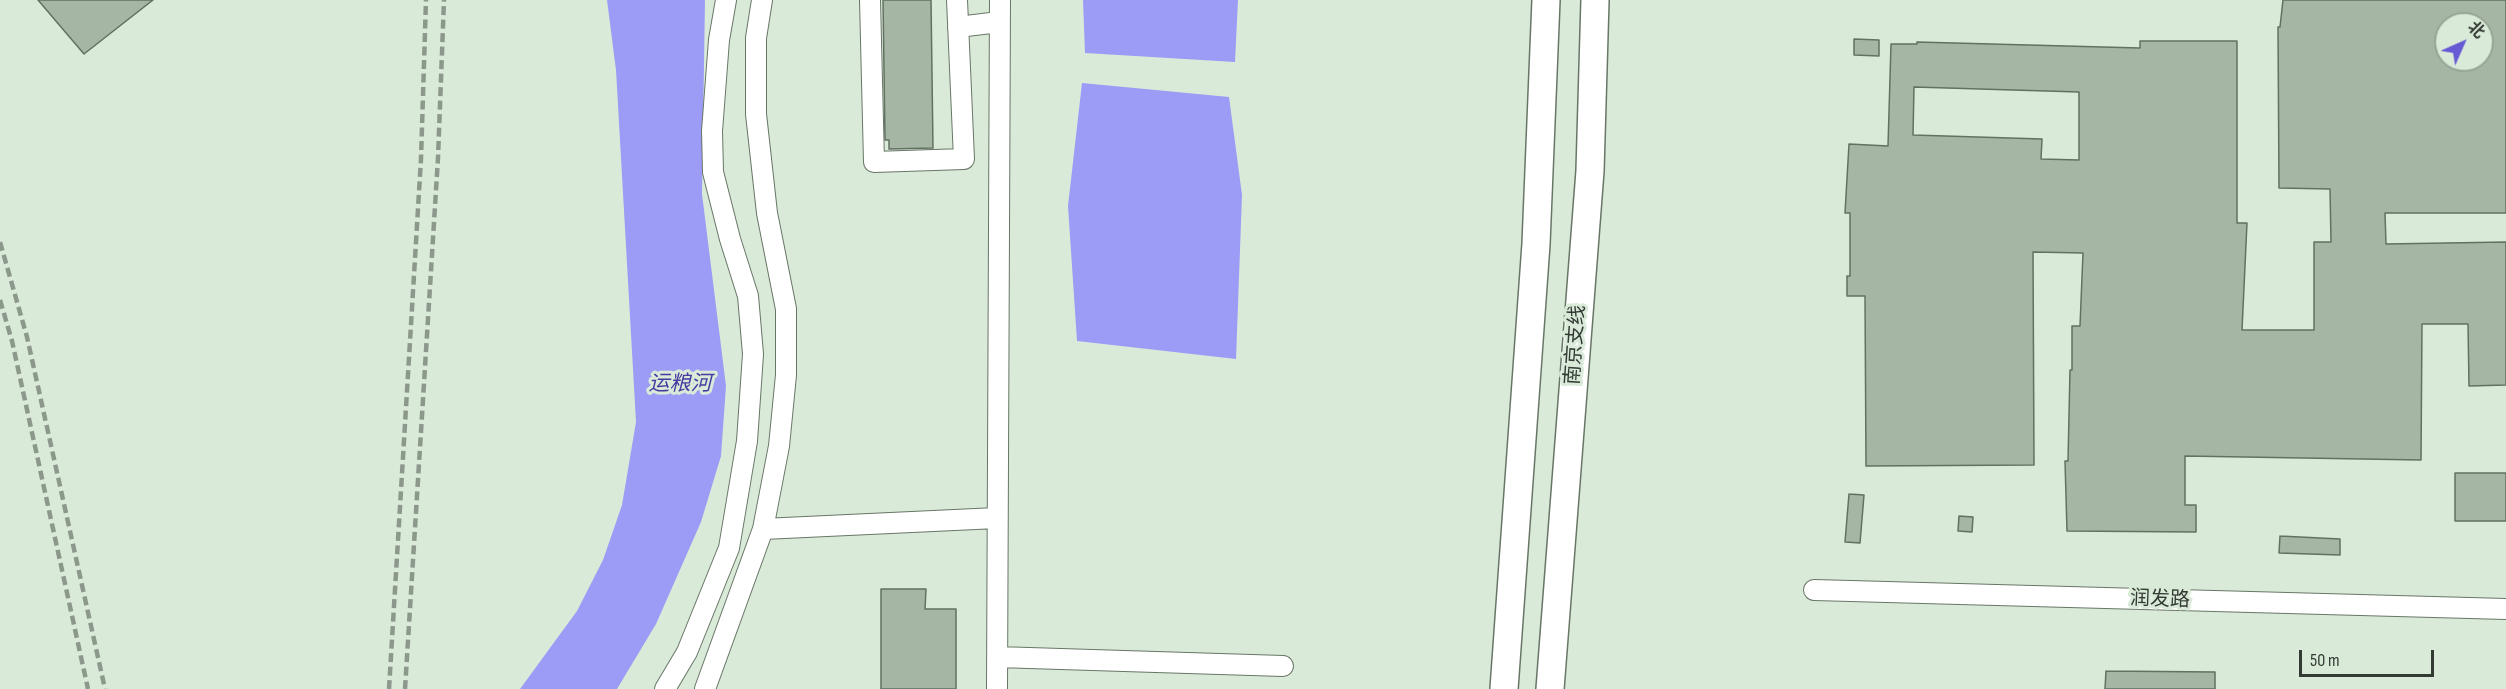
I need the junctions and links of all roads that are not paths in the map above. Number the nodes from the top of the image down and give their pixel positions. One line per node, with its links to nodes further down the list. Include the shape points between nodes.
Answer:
1 (726, 0): 16 (street, via 712,131 713,172 747,296 753,354 747,441 729,548 687,652)
2 (762, 0): 11 (street, via 756,38 756,114 767,213 786,309 786,375 779,446)
3 (870, 0): 9 (street, via 874,162 964,159)
4 (957, 0): 9 (street)
5 (1000, 0): 8 (street)
6 (1546, 0): 19 (highway, via 1536,244)
7 (1595, 0): 20 (highway, 南京支线, via 1590,171)
8 (999, 22): 9 (street); 10 (street)
9 (958, 27)
10 (997, 518): 11 (street); 14 (street)
11 (763, 529): 17 (street)
12 (1814, 590): 13 (street, 润发路)
13 (2506, 609)
14 (997, 657): 15 (street); 18 (street)
15 (1283, 666)
16 (665, 689)
17 (705, 689)
18 (997, 689)
19 (1504, 689)
20 (1550, 689)

